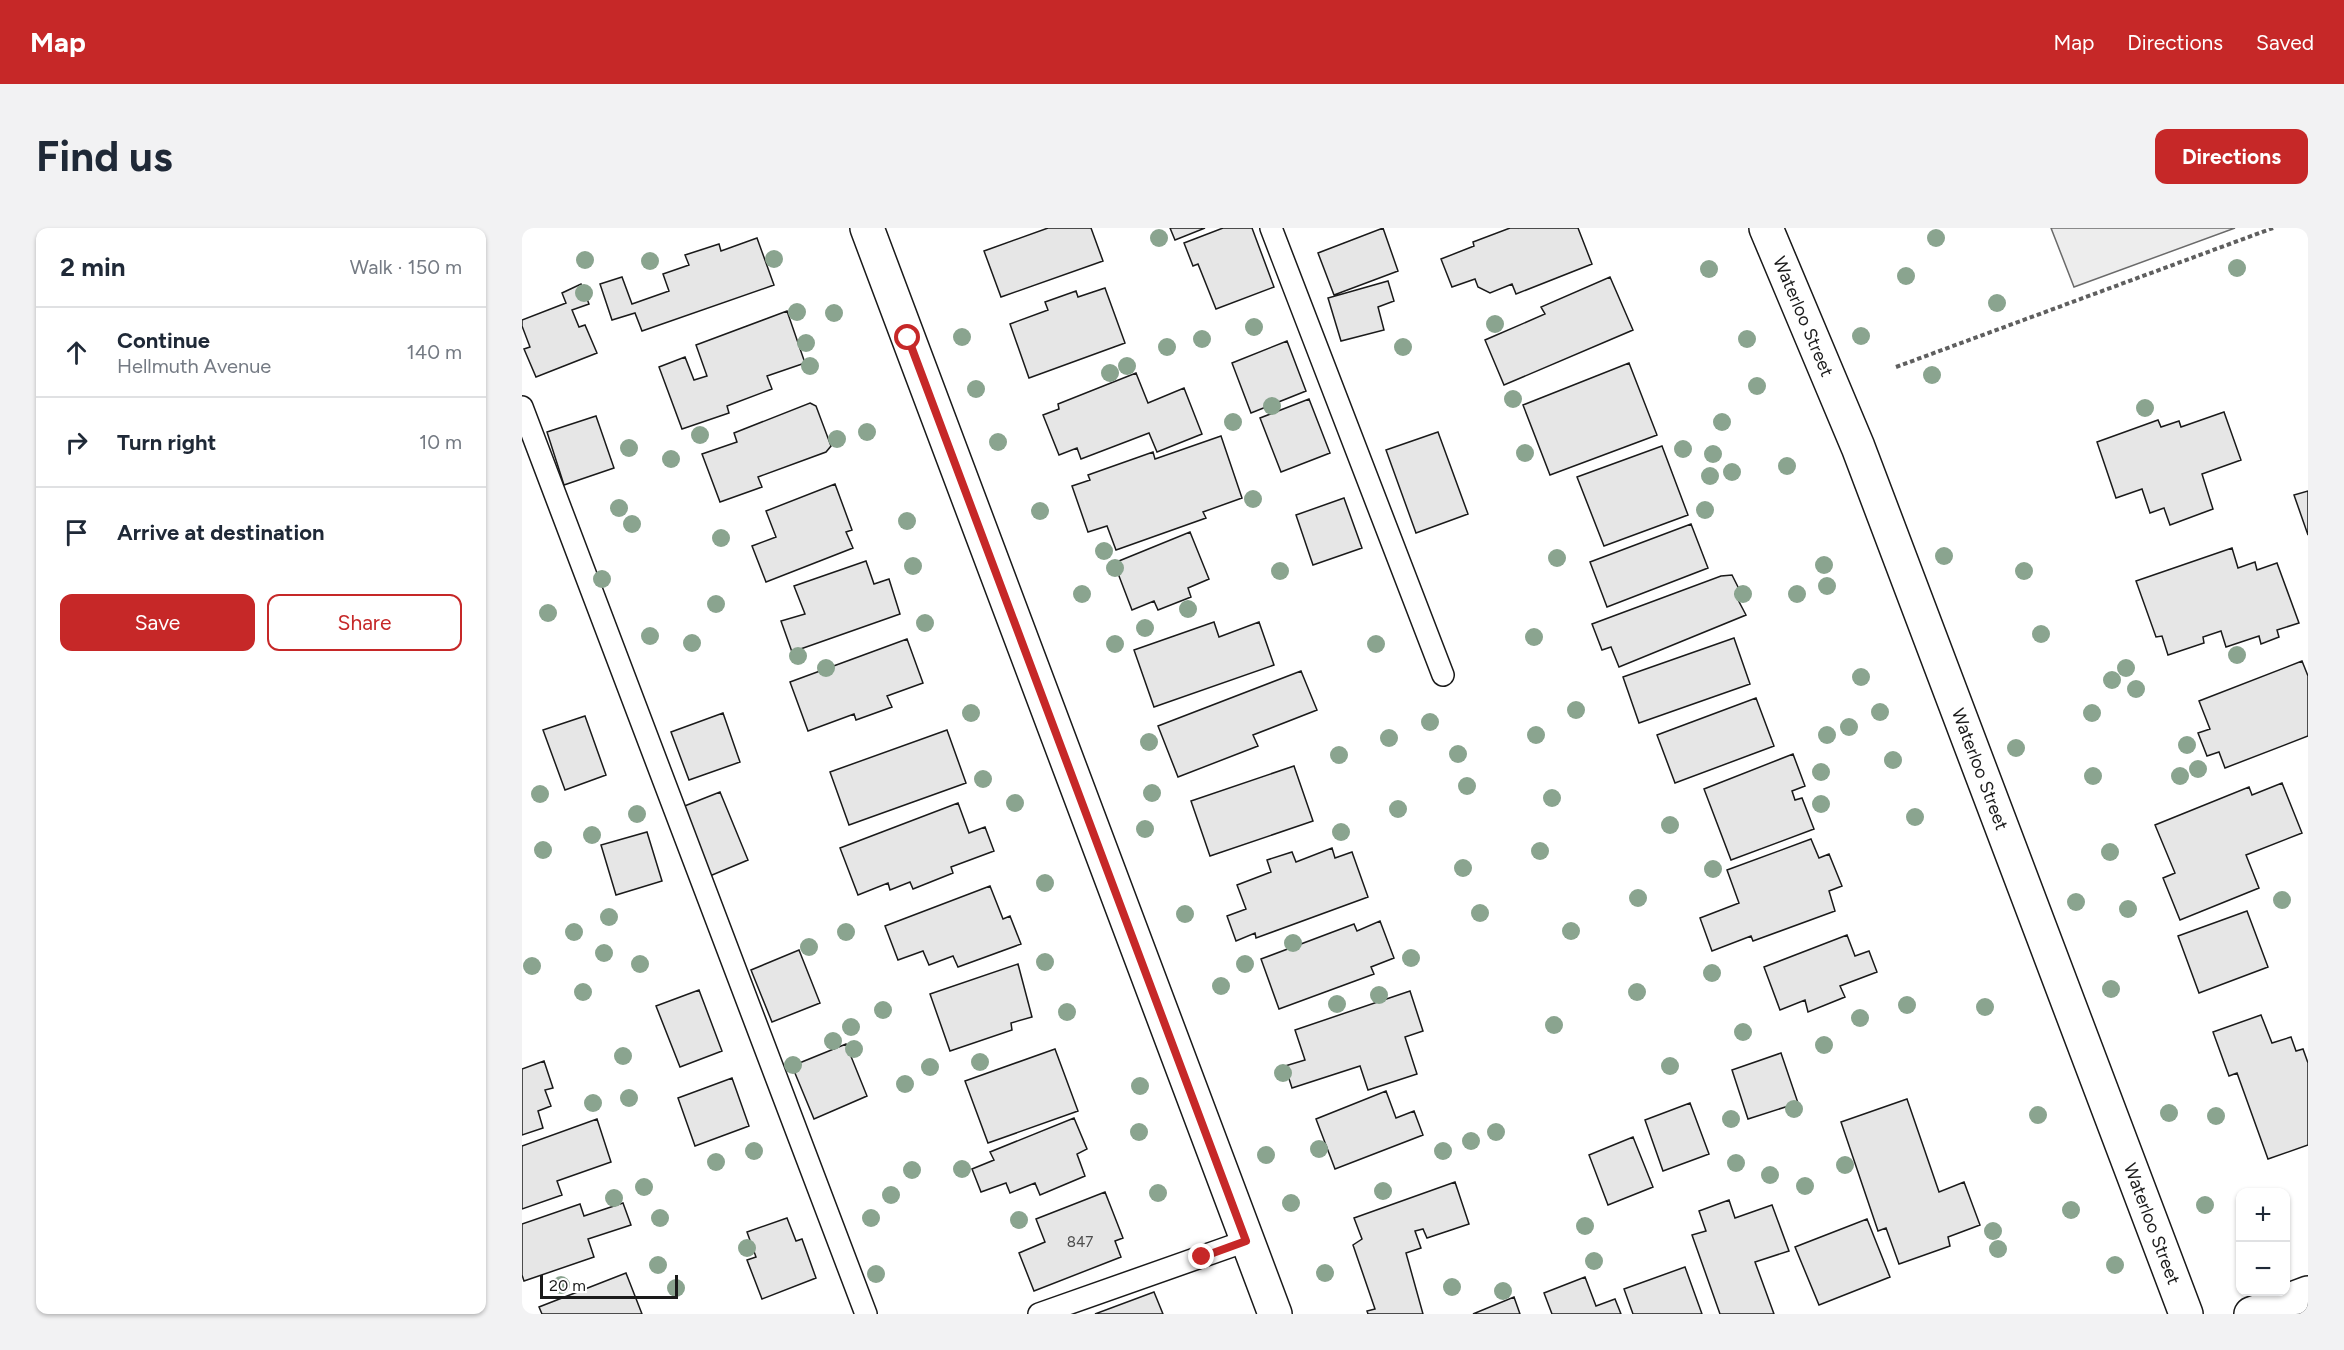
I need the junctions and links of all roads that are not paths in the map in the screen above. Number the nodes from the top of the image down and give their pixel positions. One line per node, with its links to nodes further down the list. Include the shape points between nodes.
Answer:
1 (867, 228): 6 (street)
2 (1271, 228): 5 (lane)
3 (1766, 228): 11 (street, Waterloo Street, via 1858,447)
4 (522, 407): 8 (lane)
5 (1443, 675)
6 (1246, 1241): 9 (lane); 10 (street)
7 (2308, 1293): 12 (street)
8 (866, 1314)
9 (1039, 1314)
10 (1275, 1314)
11 (2186, 1314)
12 (2251, 1314)

